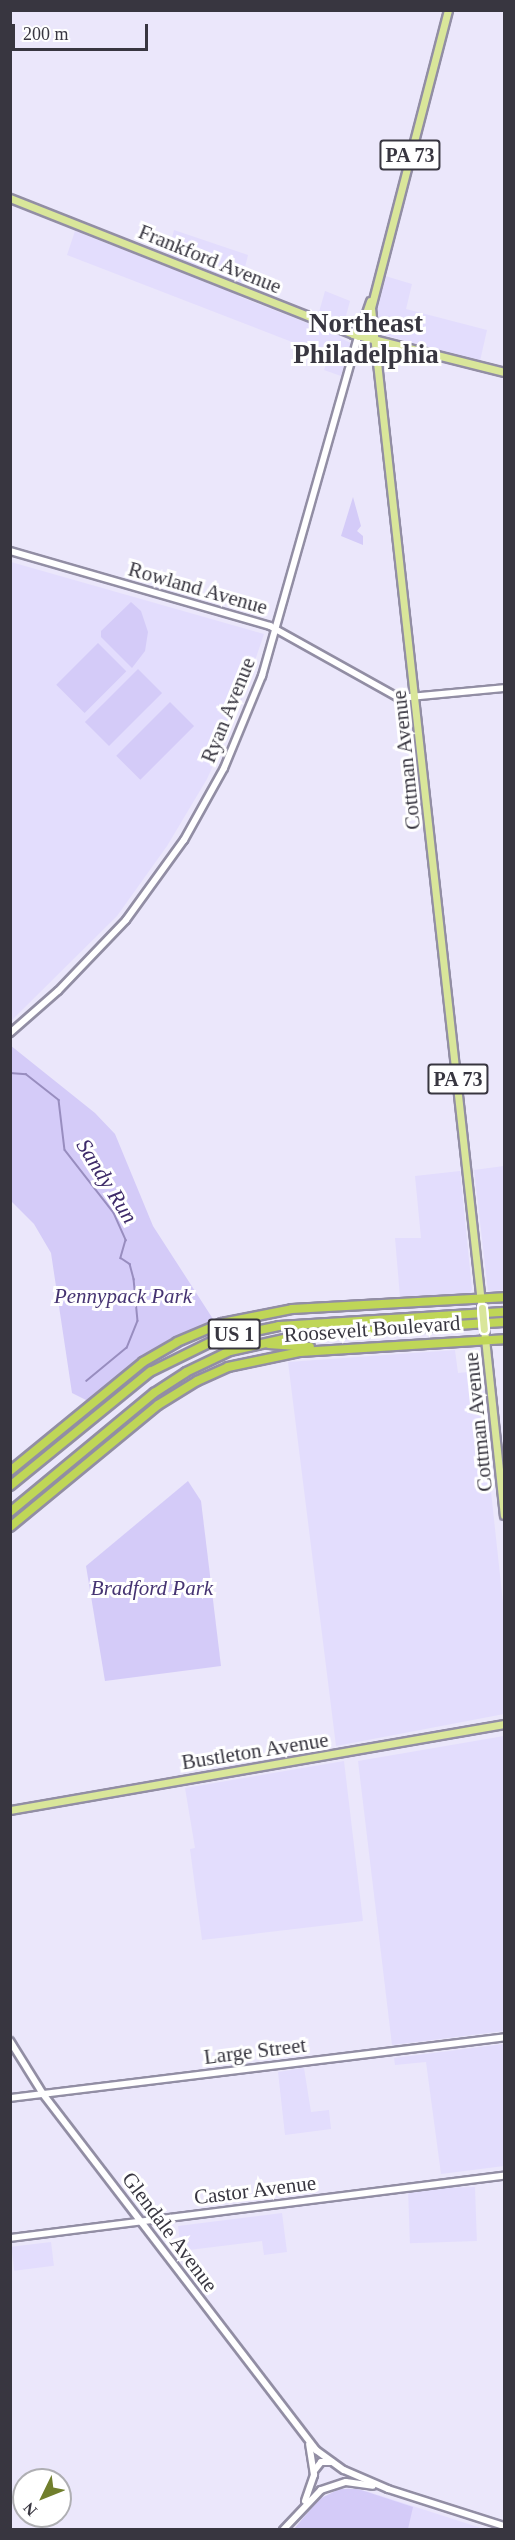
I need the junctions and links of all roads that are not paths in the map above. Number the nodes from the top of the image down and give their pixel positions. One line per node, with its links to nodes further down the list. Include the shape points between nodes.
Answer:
1 (448, 10): 3 (main road, Cottman Avenue / PA 73)
2 (10, 198): 4 (main road, Frankford Avenue)
3 (372, 299): 4 (main road); 5 (main road, Cottman Avenue / PA 73)
4 (358, 336): 5 (main road, Frankford Avenue); 8 (street, Ryan Avenue)
5 (374, 341): 6 (main road, Frankford Avenue); 10 (main road, Cottman Avenue / PA 73)
6 (504, 372)
7 (10, 551): 8 (street, Rowland Avenue)
8 (276, 630): 10 (street, Rowland Avenue, via 394,696); 11 (street, Ryan Avenue, via 237,741 180,845 126,920)
9 (504, 688): 10 (street, Rowland Avenue)
10 (415, 699): 13 (main road, Cottman Avenue / PA 73)
11 (10, 1033)
12 (504, 1297): 13 (highway, Roosevelt Boulevard / US 1)
13 (481, 1298): 17 (main road, Cottman Avenue / PA 73, bridge); 21 (highway, Roosevelt Boulevard / US 1, via 277,1311 222,1323 143,1362)
14 (504, 1312): 23 (highway, Roosevelt Boulevard / US 1, via 273,1327 205,1344 139,1380)
15 (504, 1322): 18 (highway, Roosevelt Boulevard / US 1, via 302,1335)
16 (504, 1339): 17 (highway, Roosevelt Boulevard / US 1)
17 (485, 1340): 19 (highway, Roosevelt Boulevard / US 1); 25 (main road, Cottman Avenue / PA 73)
18 (254, 1344): 19 (highway); 20 (highway, Roosevelt Boulevard / US 1, via 186,1372)
19 (330, 1349): 22 (highway, Roosevelt Boulevard / US 1, via 261,1357 197,1381 158,1405)
20 (105, 1434): 22 (highway); 24 (highway, Roosevelt Boulevard / US 1)
21 (13, 1470)
22 (70, 1478): 26 (highway, Roosevelt Boulevard / US 1)
23 (10, 1486)
24 (10, 1512)
25 (504, 1515)
26 (10, 1527)
27 (504, 1724): 28 (main road, Bustleton Avenue)
28 (10, 1810)
29 (504, 2037): 31 (street, Large Street)
30 (10, 2041): 31 (street, Glendale Avenue)
31 (43, 2094): 32 (street, Large Street); 34 (street, Glendale Avenue)
32 (10, 2098)
33 (504, 2176): 34 (street, Castor Avenue)
34 (141, 2221): 35 (street, Castor Avenue); 36 (street, Glendale Avenue)
35 (10, 2238)
36 (307, 2441): 37 (street, Glendale Avenue); 38 (street, Glendale Avenue)
37 (334, 2464): 38 (street, via 321,2462); 39 (street, via 339,2475); 40 (street, Glendale Avenue)
38 (314, 2473): 39 (street, Glendale Avenue, via 320,2485); 41 (street)
39 (333, 2485): 40 (street, Glendale Avenue, via 351,2482); 41 (street)
40 (388, 2489): 42 (street, Glendale Avenue)
41 (303, 2506): 43 (street)
42 (504, 2526)
43 (283, 2529)

